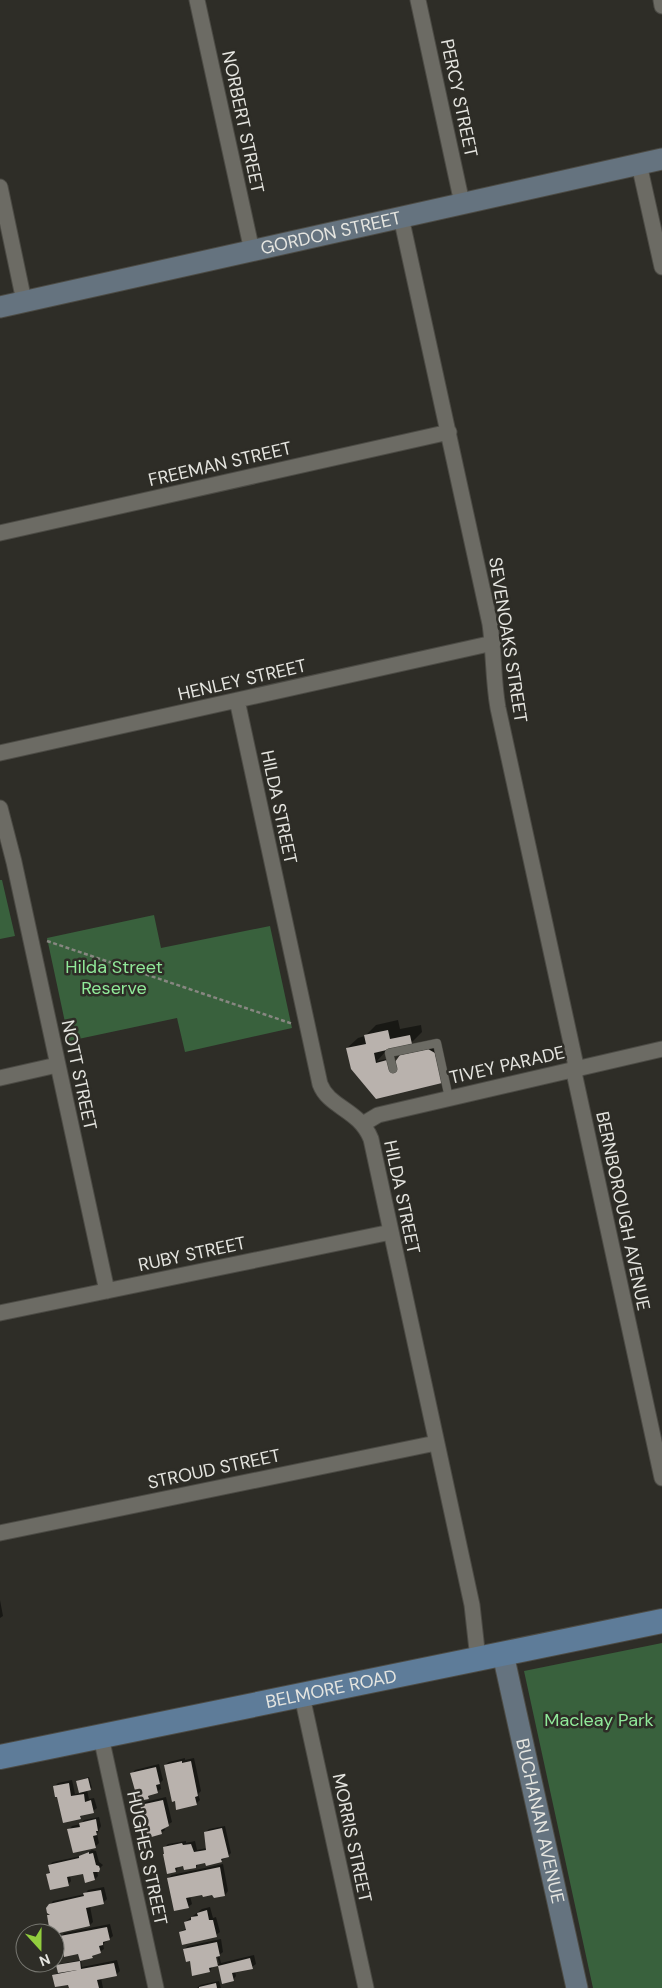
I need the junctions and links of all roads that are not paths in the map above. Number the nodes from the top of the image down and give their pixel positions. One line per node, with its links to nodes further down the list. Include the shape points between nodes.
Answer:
1 (197, 0): 10 (street, NORBERT STREET)
2 (418, 0): 8 (street, PERCY STREET)
3 (661, 0): 4 (street)
4 (662, 6)
5 (662, 159): 6 (street, GORDON STREET)
6 (639, 164): 8 (street, GORDON STREET); 11 (street)
7 (0, 187): 12 (street)
8 (462, 203): 9 (street, GORDON STREET)
9 (402, 217): 10 (street, GORDON STREET); 14 (street, SEVENOAKS STREET)
10 (252, 251): 12 (street, GORDON STREET)
11 (662, 267)
12 (24, 301): 13 (street, GORDON STREET)
13 (0, 307)
14 (449, 432): 15 (street, FREEMAN STREET); 16 (street, SEVENOAKS STREET)
15 (0, 533)
16 (493, 644): 17 (street, HENLEY STREET); 24 (street, SEVENOAKS STREET, via 498,708)
17 (236, 700): 18 (street, HENLEY STREET); 27 (street, HILDA STREET, via 320,1084 327,1096)
18 (0, 753)
19 (0, 808): 20 (street, NOTT STREET)
20 (7, 864): 22 (street, NOTT STREET)
21 (662, 1049): 24 (street, TIVEY PARADE)
22 (57, 1065): 25 (street); 29 (street, NOTT STREET)
23 (393, 1069): 26 (lane, via 389,1053 437,1043)
24 (575, 1069): 26 (street, TIVEY PARADE); 32 (street, BERNBOROUGH AVENUE)
25 (0, 1078)
26 (449, 1098): 27 (street, TIVEY PARADE, via 378,1115)
27 (363, 1124): 28 (street, HILDA STREET, via 370,1139)
28 (391, 1232): 29 (street, RUBY STREET); 31 (street, HILDA STREET)
29 (108, 1291): 30 (street, RUBY STREET)
30 (0, 1313)
31 (436, 1443): 33 (street, STROUD STREET); 35 (street, HILDA STREET, via 472,1605)
32 (662, 1478)
33 (0, 1533)
34 (662, 1621): 35 (main road, BELMORE ROAD)
35 (490, 1656): 36 (main road, BELMORE ROAD); 41 (street, BUCHANAN AVENUE)
36 (302, 1696): 37 (main road, BELMORE ROAD); 40 (street, MORRIS STREET)
37 (101, 1737): 38 (main road, BELMORE ROAD); 39 (street, HUGHES STREET)
38 (0, 1758)
39 (156, 1988)
40 (366, 1988)
41 (576, 1988)

